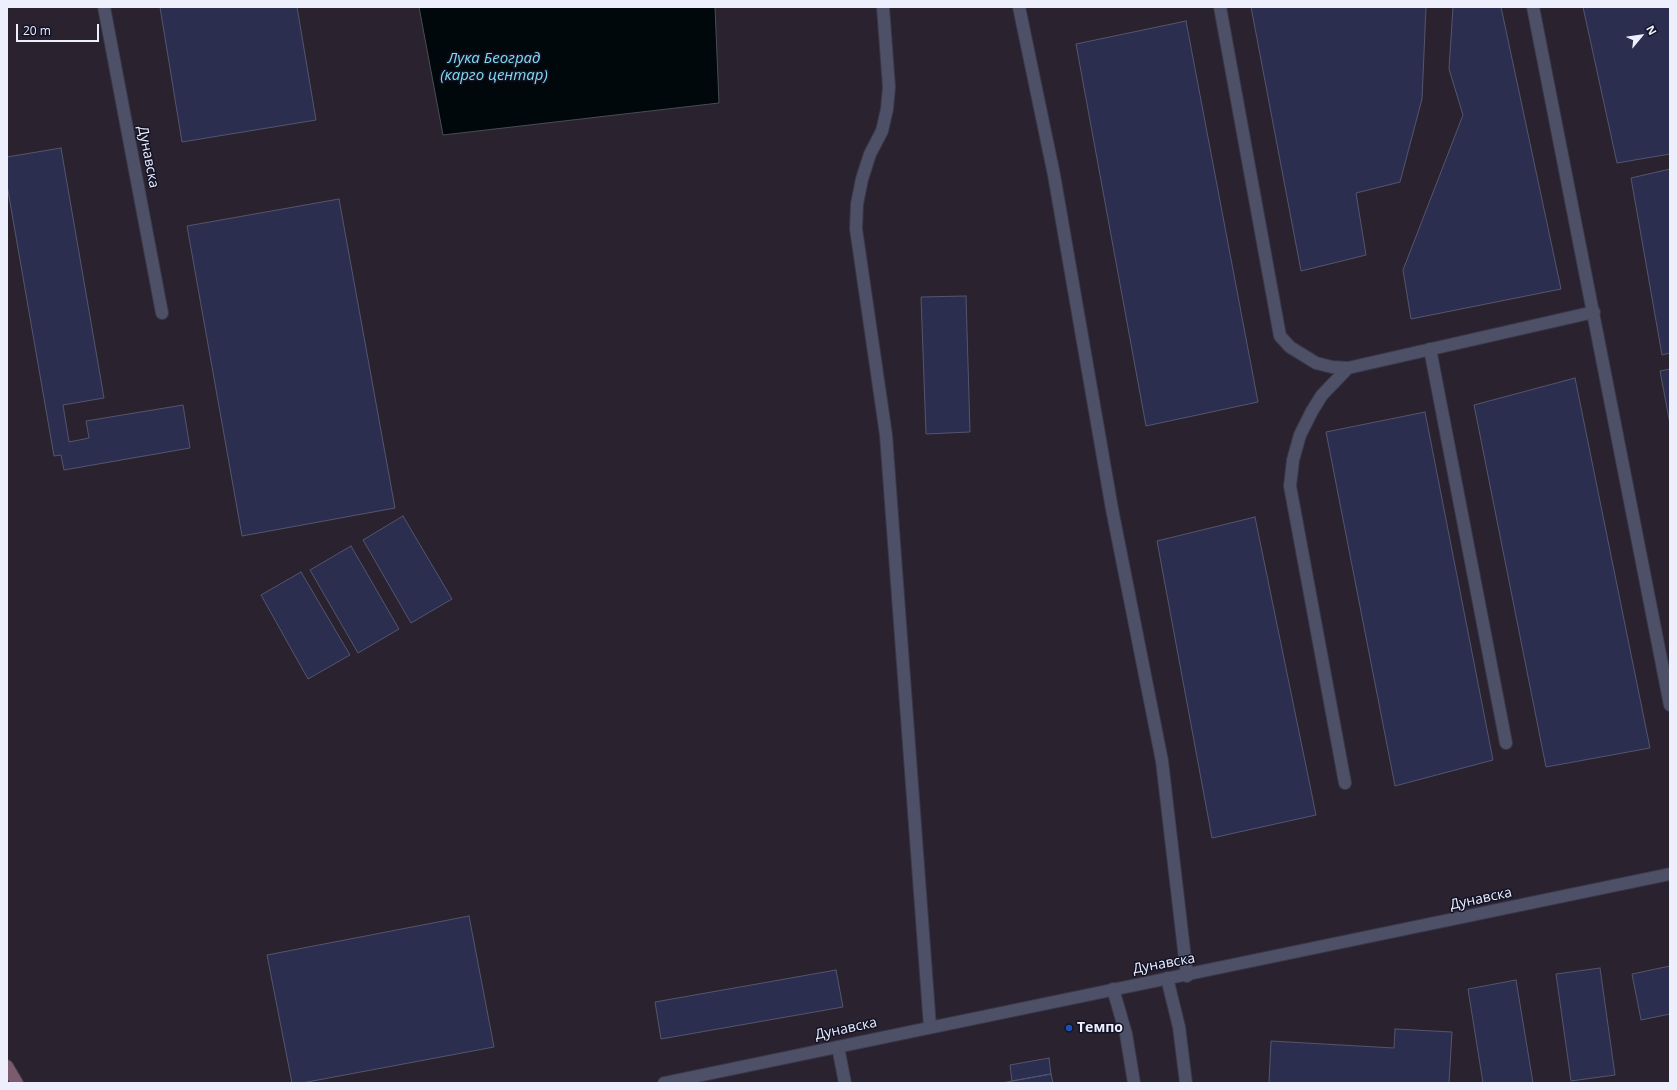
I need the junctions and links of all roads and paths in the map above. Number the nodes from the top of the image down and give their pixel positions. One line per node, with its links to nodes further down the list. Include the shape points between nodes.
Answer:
1 (104, 7): 7 (street, Дунавска)
2 (883, 7): 17 (street, via 889,87 888,109 882,131 870,154 862,179 856,229 886,435)
3 (1018, 7): 14 (street, via 1054,174 1112,509 1162,761)
4 (1220, 7): 9 (street, via 1280,336 1290,347 1316,363)
5 (1533, 7): 6 (street)
6 (1594, 312): 8 (street); 10 (street)
7 (162, 314)
8 (1430, 349): 9 (street); 11 (street)
9 (1348, 368): 12 (street, via 1326,390 1312,411 1293,460 1290,486)
10 (1670, 705)
11 (1506, 743)
12 (1346, 783)
13 (1670, 874): 14 (street, Дунавска)
14 (1187, 976): 15 (street, Дунавска)
15 (1167, 978): 16 (street, Дунавска); 24 (street, via 1179,1027)
16 (1113, 989): 17 (street, Дунавска); 23 (street, via 1126,1034)
17 (930, 1027): 18 (street, Дунавска)
18 (838, 1046): 21 (street, Дунавска); 22 (street)
19 (7, 1066): 20 (main road)
20 (16, 1083)
21 (664, 1083)
22 (845, 1083)
23 (1134, 1083)
24 (1186, 1083)

